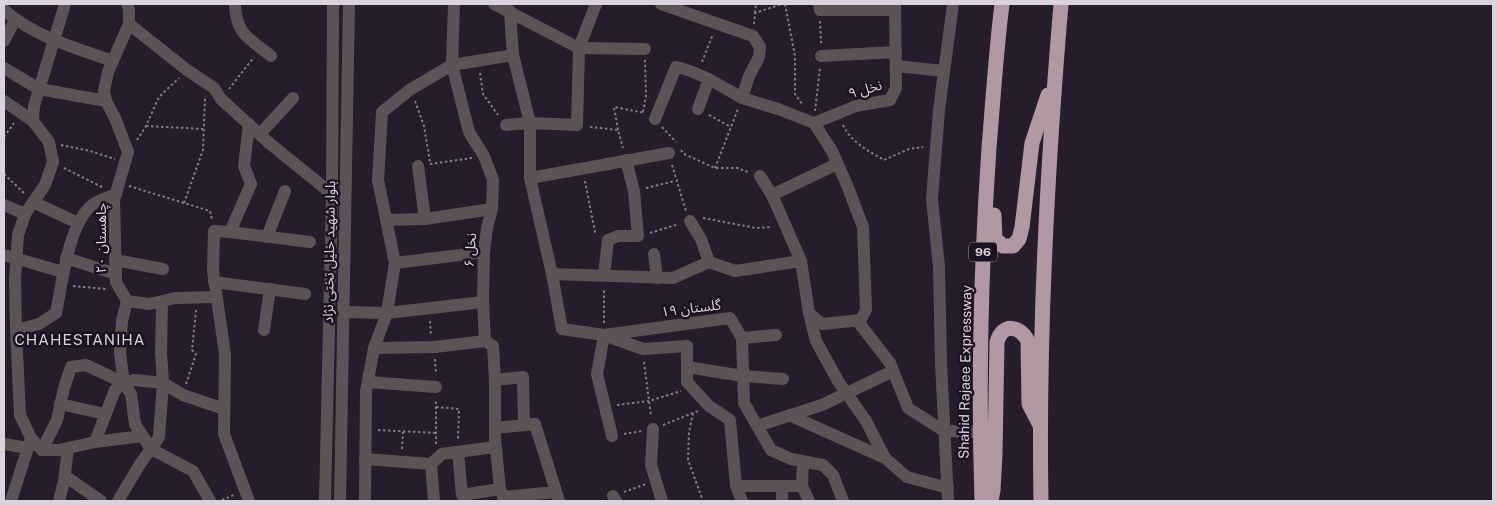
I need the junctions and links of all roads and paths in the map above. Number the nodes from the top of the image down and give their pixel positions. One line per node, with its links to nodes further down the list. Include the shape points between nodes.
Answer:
1 (65, 4): 26 (street)
2 (127, 4): 22 (street)
3 (235, 4): 29 (street, via 242,33)
4 (333, 4): 87 (street, بلوار شهید خلیل تختی نژاد)
5 (349, 4): 129 (street, بلوار شهید خلیل تختی نژاد)
6 (454, 4): 35 (street, نخل ۶)
7 (494, 4): 19 (street)
8 (596, 4): 27 (street)
9 (661, 4): 23 (street)
10 (756, 4): 20 (path)
11 (782, 4): 20 (path)
12 (785, 4): 57 (path, via 796,56 795,94)
13 (819, 4): 17 (street, via 820,10)
14 (953, 4): 39 (street)
15 (1002, 4): 71 (highway, Shahid Rajaee Expressway / 96)
16 (1061, 4): 40 (highway)
17 (895, 7): 30 (street, نخل ۹)
18 (4, 10): 21 (street)
19 (510, 11): 27 (street); 31 (street)
20 (755, 13): 24 (path)
21 (15, 20): 25 (street); 26 (street)
22 (129, 24): 33 (street); 38 (street)
23 (718, 24): 24 (street); 41 (path)
24 (753, 36): 47 (street, via 760,47)
25 (4, 41)
26 (54, 41): 33 (street); 43 (street)
27 (579, 48): 28 (street); 60 (street)
28 (645, 49): 52 (path)
29 (266, 52): 45 (path)
30 (896, 52): 32 (street); 36 (street, نخل ۹)
31 (513, 55): 34 (street); 56 (street)
32 (821, 56)
33 (113, 61): 49 (street, via 104,91)
34 (478, 61): 35 (street); 59 (path, via 483,94)
35 (452, 65): 44 (street); 70 (street, نخل ۶, via 469,132)
36 (896, 66): 39 (street); 53 (street, نخل ۹, via 896,88 890,100 856,106)
37 (4, 68): 43 (street)
38 (187, 70): 42 (street); 61 (path, via 159,97)
39 (944, 71): 68 (street)
40 (1055, 75): 71 (highway, via 1032,143 1022,227 1013,246 1003,246 995,239); 165 (highway, via 1043,307)
41 (704, 76): 47 (street); 50 (street); 54 (street, via 676,67)
42 (206, 82): 45 (street); 63 (path)
43 (39, 89): 49 (street); 55 (street)
44 (411, 89): 75 (path, via 424,126); 95 (street, via 382,112 378,180)
45 (221, 98): 58 (street)
46 (293, 98): 65 (street)
47 (742, 98): 57 (street); 62 (path)
48 (4, 101): 51 (street)
49 (106, 101): 72 (street)
50 (698, 109): 62 (path)
51 (22, 112): 55 (street); 66 (path)
52 (643, 112): 54 (path); 64 (path, via 614,107)
53 (838, 114): 57 (street, نخل ۹); 68 (path, via 847,134 884,160)
54 (655, 120): 79 (path, via 670,133 684,154)
55 (33, 121): 67 (street)
56 (530, 123): 59 (street); 60 (street); 82 (street)
57 (814, 123): 76 (street)
58 (249, 124): 65 (street); 100 (street, via 244,166 251,184)
59 (506, 125)
60 (577, 125): 64 (path)
61 (146, 126): 63 (path); 72 (path)
62 (731, 126): 79 (path)
63 (204, 129): 90 (path, via 203,150)
64 (618, 130): 73 (path)
65 (260, 134): 87 (street)
66 (4, 137)
67 (49, 142): 72 (path); 74 (street)
68 (936, 144): 168 (street, via 932,199 939,267)
69 (669, 153): 73 (street); 83 (path)
70 (484, 156): 75 (path); 92 (street, نخل ۶, via 493,180)
71 (989, 156): 170 (highway, Shahid Rajaee Expressway / 96, via 984,232)
72 (127, 157): 84 (street, چاهستان ۲۰)
73 (626, 160): 78 (street); 86 (street)
74 (52, 162): 84 (path); 89 (street, via 45,185)
75 (431, 164): 77 (path)
76 (837, 164): 88 (street); 132 (street, via 863,226 866,310)
77 (418, 166): 94 (street)
78 (582, 168): 82 (street); 103 (path, via 595,232)
79 (715, 168): 81 (path, via 737,168)
80 (4, 174): 89 (path)
81 (760, 176): 88 (street)
82 (530, 178): 116 (street)
83 (675, 181): 86 (path); 96 (path)
84 (118, 189): 90 (path); 97 (street, via 92,205); 109 (street, چاهستان ۲۰, via 114,200)
85 (285, 191): 102 (street)
86 (634, 191): 101 (street)
87 (332, 194): 203 (street, بلوار شهید خلیل تختی نژاد)
88 (772, 195): 98 (street)
89 (33, 202): 93 (street); 97 (street)
90 (184, 203): 99 (path, via 210,211)
91 (4, 205): 93 (street)
92 (492, 209): 94 (street); 105 (street, نخل ۶)
93 (25, 214): 107 (street)
94 (425, 219): 95 (street)
95 (386, 220): 112 (street)
96 (690, 221): 98 (path, via 704,218 756,228); 101 (path); 111 (street)
97 (78, 223): 108 (street)
98 (786, 227): 110 (street)
99 (214, 231): 100 (street); 119 (street)
100 (230, 232): 102 (street)
101 (638, 236): 103 (street, via 618,236)
102 (267, 237): 104 (street)
103 (608, 240): 117 (street)
104 (310, 242)
105 (484, 252): 112 (street); 127 (street, نخل ۶)
106 (654, 254): 118 (street)
107 (10, 256): 114 (street); 133 (street)
108 (66, 258): 114 (street); 115 (street)
109 (115, 260): 113 (street); 115 (street, چاهستان ۲۰)
110 (801, 260): 111 (street, via 735,271); 130 (street)
111 (709, 262): 118 (street, via 673,278)
112 (395, 264): 131 (street)
113 (163, 269)
114 (63, 272): 120 (street)
115 (116, 274): 123 (street, چاهستان ۲۰, via 116,282)
116 (552, 274): 117 (street); 135 (street, گلستان ۱۹, via 562,329)
117 (604, 275): 118 (street); 135 (path)
118 (657, 278)
119 (214, 282): 121 (street); 124 (street)
120 (62, 285): 123 (path); 133 (street, via 56,313 39,324)
121 (270, 289): 122 (street); 134 (street)
122 (305, 294)
123 (124, 296): 126 (street, via 149,304); 148 (street, via 120,354)
124 (216, 297): 125 (street); 158 (street, via 225,354)
125 (197, 298): 126 (street); 153 (path, via 192,350 196,354)
126 (162, 302): 149 (street, via 160,353)
127 (483, 302): 128 (street); 138 (street, نخل ۶)
128 (430, 308): 131 (street); 139 (path)
129 (343, 312): 131 (street); 204 (street, بلوار شهید خلیل تختی نژاد)
130 (809, 312): 132 (street, via 822,324); 152 (street, via 816,341)
131 (387, 314): 140 (street)
132 (860, 320): 143 (street)
133 (16, 330): 175 (street, via 20,416)
134 (264, 330)
135 (604, 335): 137 (street, گلستان ۱۹, via 730,318); 141 (street); 157 (street, via 597,374)
136 (776, 335): 137 (street)
137 (742, 338): 144 (street)
138 (485, 341): 139 (street); 146 (street, نخل ۶, via 493,346)
139 (433, 347): 140 (street); 150 (path)
140 (374, 348): 147 (street)
141 (643, 349): 142 (street, via 687,346); 154 (path)
142 (687, 367): 144 (street); 151 (street, via 687,382)
143 (893, 371): 152 (street); 168 (street, via 908,408)
144 (743, 376): 145 (street); 163 (street, via 744,403)
145 (783, 379)
146 (495, 380): 162 (street, via 523,377); 164 (street, نخل ۶)
147 (368, 382): 150 (street); 167 (street)
148 (124, 383): 149 (street, via 134,380); 155 (street, via 86,365 71,367); 160 (street, via 114,390); 172 (street, via 131,394 135,424)
149 (163, 383): 153 (street); 179 (street, via 159,436)
150 (436, 387): 156 (path)
151 (693, 388): 154 (path); 189 (street, via 709,406 730,420)
152 (847, 393): 161 (street); 182 (street)
153 (182, 395): 158 (street)
154 (649, 401): 157 (path); 166 (path)
155 (60, 404): 160 (street); 180 (street, via 57,420)
156 (436, 407): 171 (path); 181 (path, via 459,409)
157 (605, 407): 173 (street)
158 (224, 410): 192 (street, via 224,434)
159 (693, 413): 208 (path, via 688,460)
160 (105, 414): 174 (street)
161 (790, 415): 163 (street); 182 (street)
162 (524, 425): 164 (street); 195 (street, via 535,424)
163 (757, 426): 186 (street, via 771,450)
164 (495, 428): 177 (street, نخل ۶)
165 (1042, 428): 214 (highway, via 1029,404 1028,341 1016,329 1007,329 999,335 997,342 996,454); 215 (highway)
166 (653, 429): 188 (street, via 651,465)
167 (366, 430): 169 (path); 183 (street)
168 (944, 431): 170 (street); 193 (street)
169 (403, 432): 171 (path); 184 (path)
170 (980, 432): 213 (highway, Shahid Rajaee Expressway / 96)
171 (436, 433): 185 (path)
172 (142, 436): 174 (street); 179 (street)
173 (612, 436)
174 (95, 442): 178 (street)
175 (29, 443): 176 (street); 180 (street); 197 (street)
176 (4, 444)
177 (495, 447): 181 (street); 194 (street, نخل ۶)
178 (68, 448): 180 (street); 187 (street)
179 (151, 449): 200 (street); 201 (street, via 193,471)
180 (42, 450)
181 (458, 452): 185 (street, via 442,454); 194 (street, via 462,495)
182 (884, 458): 193 (street, via 907,477)
183 (365, 459): 184 (street); 205 (street)
184 (401, 462): 185 (street)
185 (433, 462): 206 (street)
186 (803, 462): 190 (street); 212 (street, via 823,465 833,475)
187 (65, 476): 198 (street); 199 (street)
188 (656, 481): 196 (path); 207 (street)
189 (736, 486): 191 (street); 209 (street)
190 (802, 486): 191 (street); 211 (street)
191 (782, 487): 210 (street)
192 (247, 495): 202 (path)
193 (948, 495)
194 (503, 496): 195 (street)
195 (558, 496)
196 (614, 499)
197 (11, 501)
198 (59, 501)
199 (101, 501)
200 (118, 501)
201 (210, 501)
202 (217, 501)
203 (325, 501)
204 (340, 501)
205 (365, 501)
206 (434, 501)
207 (662, 501)
208 (703, 501)
209 (742, 501)
210 (782, 501)
211 (809, 501)
212 (843, 501)
213 (982, 501)
214 (991, 501)
215 (1041, 501)

